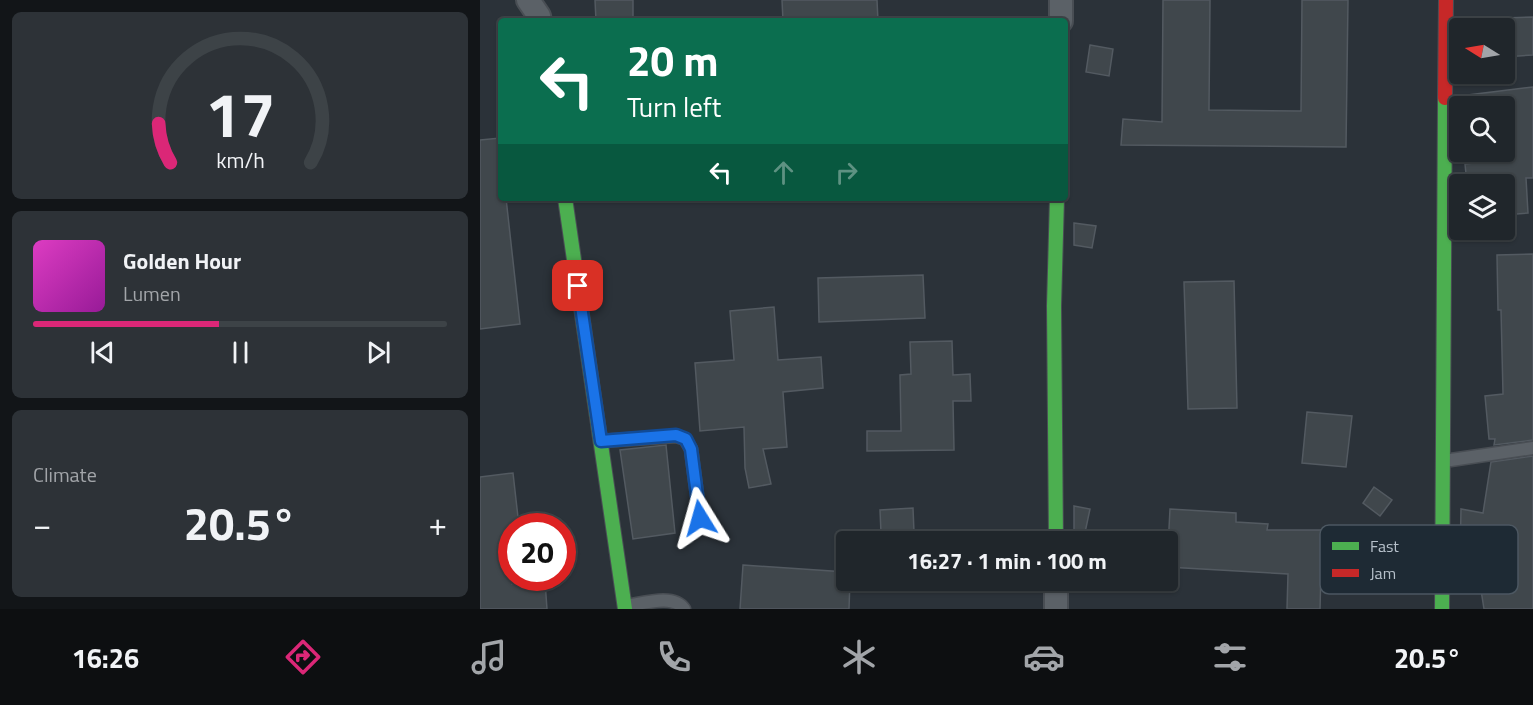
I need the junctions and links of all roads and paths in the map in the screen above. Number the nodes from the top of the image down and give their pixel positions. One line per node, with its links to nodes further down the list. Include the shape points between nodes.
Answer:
1 (528, 0): 4 (street)
2 (1061, 0): 5 (street)
3 (1446, 0): 10 (street)
4 (539, 18)
5 (1060, 18)
6 (566, 201): 8 (street)
7 (1057, 201): 13 (street)
8 (601, 441): 11 (lane, via 676,435 686,439 691,449); 16 (street)
9 (1533, 448): 10 (lane)
10 (1443, 461): 12 (street)
11 (700, 518)
12 (1443, 525)
13 (1056, 531)
14 (1056, 591): 18 (street)
15 (1442, 594): 19 (street)
16 (625, 608): 17 (lane, via 670,600)
17 (684, 609)
18 (1056, 609)
19 (1442, 609)

